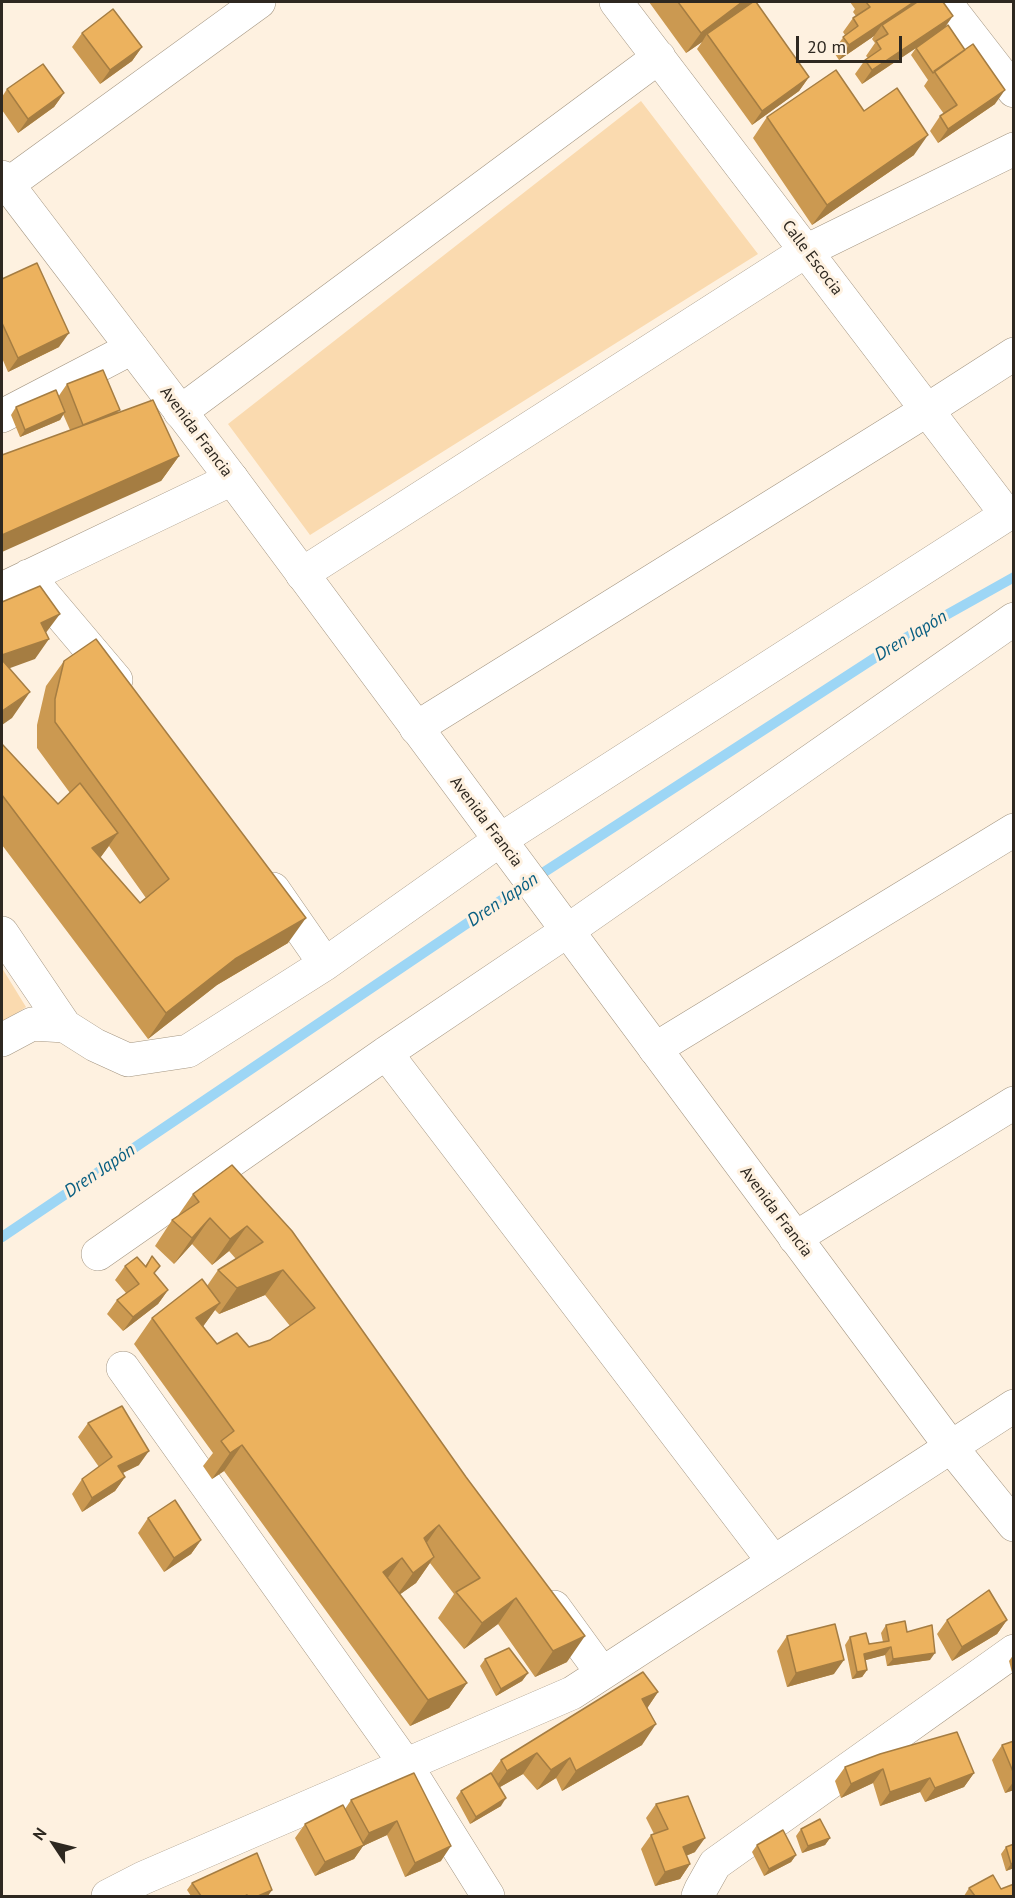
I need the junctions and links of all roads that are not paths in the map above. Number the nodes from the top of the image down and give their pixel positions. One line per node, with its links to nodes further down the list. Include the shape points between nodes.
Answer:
1 (259, 2): 7 (street)
2 (616, 2): 4 (street, Calle Escocia)
3 (945, 2): 5 (street)
4 (659, 57): 8 (street, Calle Escocia); 12 (street)
5 (1014, 91)
6 (1014, 149): 8 (street)
7 (4, 181): 9 (street, Avenida Francia)
8 (806, 251): 11 (street, Calle Escocia); 16 (street)
9 (132, 348): 12 (street, Avenida Francia); 13 (street)
10 (1014, 354): 11 (street)
11 (927, 410): 15 (street, Calle Escocia); 20 (street)
12 (180, 412): 14 (street, Avenida Francia)
13 (2, 416)
14 (232, 479): 16 (street, Avenida Francia); 17 (street)
15 (1010, 513): 22 (street)
16 (302, 574): 20 (street, Avenida Francia)
17 (15, 583): 19 (street)
18 (1014, 619): 24 (street)
19 (136, 704)
20 (416, 728): 22 (street, Avenida Francia)
21 (1014, 831): 29 (street)
22 (505, 847): 24 (street, Avenida Francia); 26 (street)
23 (254, 862): 26 (street)
24 (559, 920): 29 (street, Avenida Francia); 30 (street)
25 (2, 933): 27 (street)
26 (325, 964): 27 (street, via 188,1051 128,1060)
27 (65, 1026): 28 (street, via 32,1024)
28 (2, 1041)
29 (655, 1049): 32 (street, Avenida Francia)
30 (386, 1053): 33 (street, via 236,1172); 38 (street)
31 (1014, 1103): 32 (street)
32 (795, 1238): 36 (street, Avenida Francia)
33 (98, 1254)
34 (123, 1368): 42 (street)
35 (1014, 1406): 36 (street)
36 (951, 1447): 37 (street, Avenida Francia); 38 (street)
37 (1014, 1525)
38 (773, 1562): 41 (street)
39 (539, 1586): 41 (street)
40 (1014, 1651): 45 (street, via 715,1864)
41 (602, 1673): 42 (street, via 572,1693)
42 (406, 1765): 43 (street); 44 (street)
43 (108, 1896)
44 (488, 1896)
45 (698, 1896)

